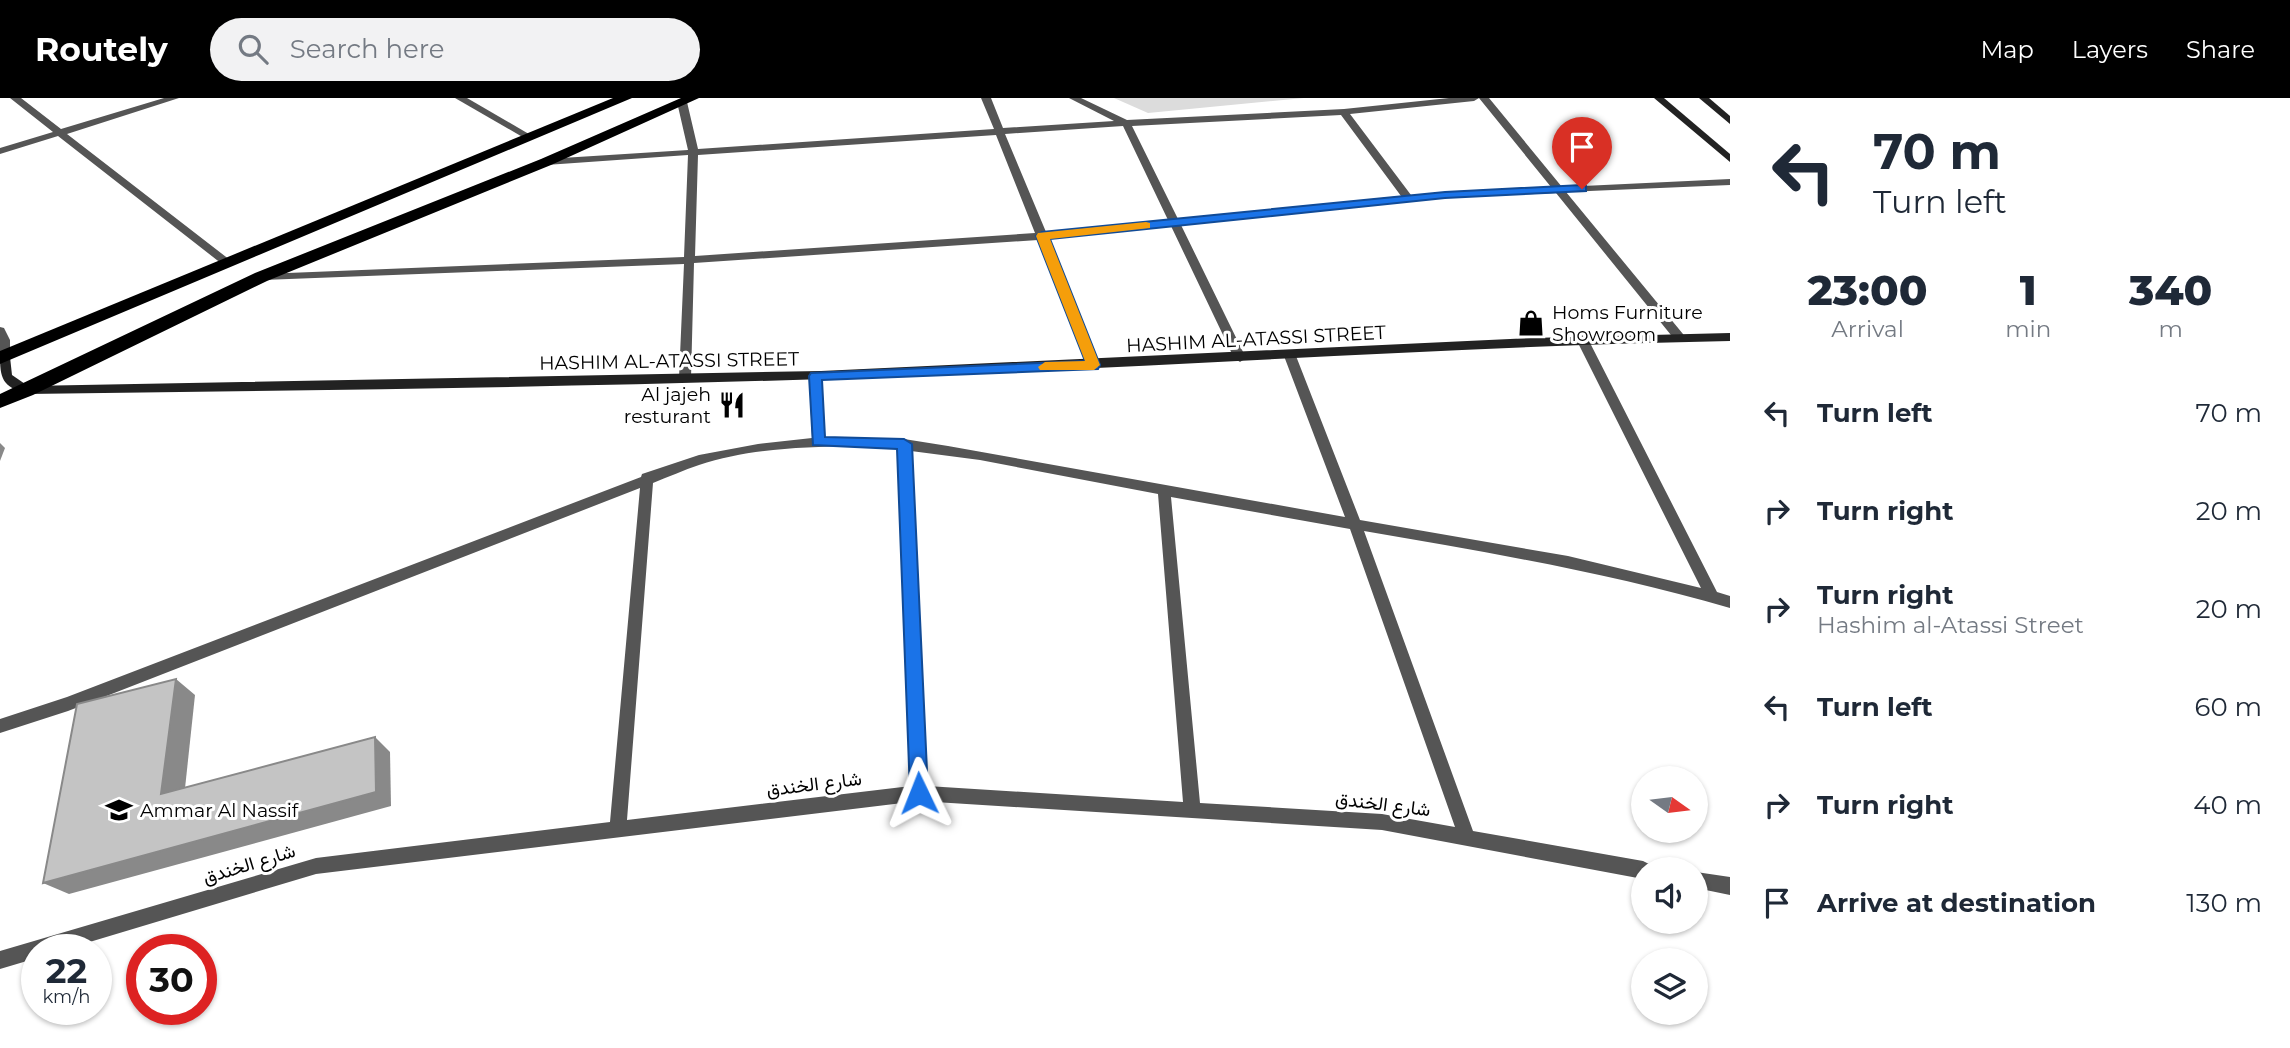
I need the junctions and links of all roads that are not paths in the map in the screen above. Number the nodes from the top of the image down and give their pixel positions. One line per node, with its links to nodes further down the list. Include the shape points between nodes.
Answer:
1 (15, 98): 15 (street)
2 (174, 98): 15 (street)
3 (460, 98): 17 (street)
4 (625, 98): 17 (highway)
5 (986, 98): 16 (street)
6 (1074, 98): 14 (street)
7 (1474, 98): 12 (street)
8 (1484, 98): 23 (street)
9 (1659, 98): 20 (main road)
10 (1704, 98): 13 (main road)
11 (687, 100): 19 (street); 21 (highway)
12 (1344, 112): 14 (street); 24 (street)
13 (1730, 121)
14 (1126, 122): 16 (street); 25 (street)
15 (61, 133): 18 (street); 28 (street)
16 (1000, 133): 19 (street); 26 (street)
17 (529, 137): 28 (highway)
18 (0, 151)
19 (693, 153): 21 (street); 27 (street)
20 (1730, 159)
21 (546, 162): 29 (highway)
22 (1730, 182): 23 (street)
23 (1558, 190): 24 (street); 31 (street)
24 (1408, 199): 25 (street)
25 (1174, 223): 26 (street); 36 (street)
26 (1042, 236): 27 (street); 37 (street)
27 (688, 260): 29 (street); 39 (street)
28 (226, 262): 35 (highway)
29 (261, 277): 40 (highway)
30 (0, 331): 35 (street)
31 (1679, 337): 32 (main road, HASHIM AL-ATASSI STREET); 33 (main road, HASHIM AL-ATASSI STREET)
32 (1730, 337)
33 (1582, 339): 34 (main road, HASHIM AL-ATASSI STREET); 47 (street)
34 (1290, 356): 36 (main road, HASHIM AL-ATASSI STREET); 46 (street)
35 (2, 358): 40 (main road, via 6,378)
36 (1240, 358): 37 (main road, HASHIM AL-ATASSI STREET)
37 (1094, 365): 38 (main road, HASHIM AL-ATASSI STREET)
38 (815, 376): 39 (main road, HASHIM AL-ATASSI STREET); 42 (street)
39 (685, 378): 40 (main road, HASHIM AL-ATASSI STREET)
40 (27, 390): 41 (highway)
41 (0, 401)
42 (818, 442): 43 (street); 44 (street, via 736,452)
43 (904, 444): 45 (street); 50 (street)
44 (647, 478): 49 (street, via 68,704); 52 (street)
45 (1164, 491): 46 (street); 51 (street)
46 (1355, 525): 47 (street, via 1565,560); 53 (street)
47 (1712, 596): 48 (street)
48 (1730, 602)
49 (0, 726)
50 (919, 793): 51 (street, شارع الخندق); 52 (street, شارع الخندق)
51 (1192, 810): 53 (street, شارع الخندق, via 1382,822)
52 (618, 828): 57 (street, شارع الخندق, via 316,866)
53 (1467, 837): 54 (street, شارع الخندق)
54 (1631, 868)
55 (1708, 882): 56 (street)
56 (1730, 886)
57 (0, 960)

